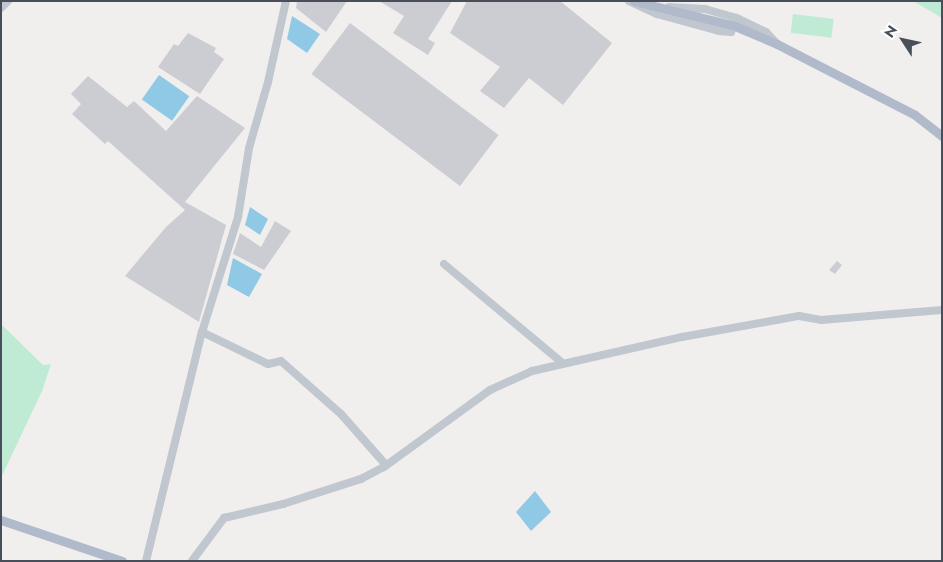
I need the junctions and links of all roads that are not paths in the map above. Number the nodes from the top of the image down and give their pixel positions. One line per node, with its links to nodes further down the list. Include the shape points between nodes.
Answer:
1 (8, 1): 5 (street)
2 (286, 1): 10 (street, via 249,148 238,217)
3 (629, 1): 6 (street, via 634,6)
4 (634, 1): 6 (main road)
5 (1, 8)
6 (703, 18): 7 (main road, via 736,22 915,115)
7 (942, 136)
8 (444, 264): 11 (street)
9 (942, 310): 11 (street, via 821,320 799,316 682,337 582,362)
10 (202, 332): 12 (street, via 268,364 281,360 341,414); 15 (street)
11 (562, 362): 12 (street, via 490,390)
12 (386, 465): 16 (street, via 361,479 224,518)
13 (1, 520): 14 (main road)
14 (122, 561)
15 (146, 561)
16 (192, 561)

